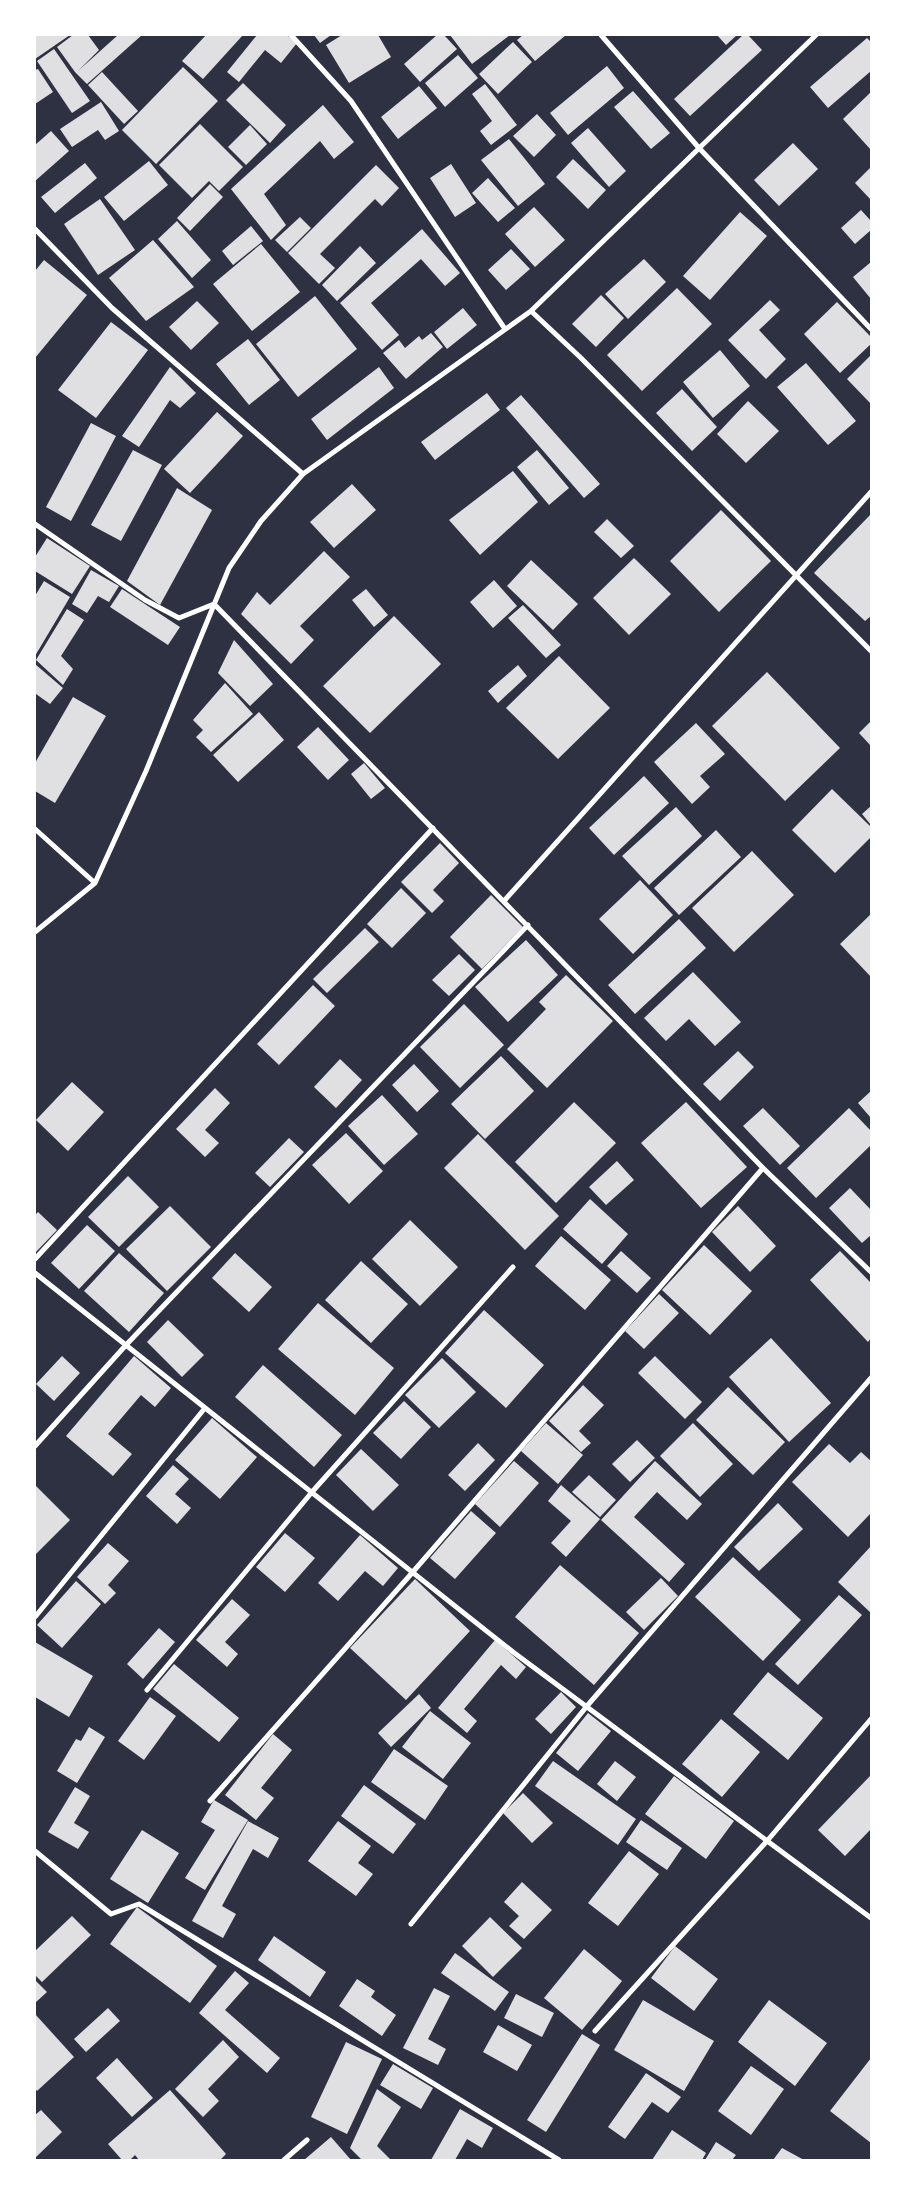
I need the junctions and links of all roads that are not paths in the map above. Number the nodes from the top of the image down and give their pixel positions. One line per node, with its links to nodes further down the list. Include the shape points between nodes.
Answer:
1 (291, 35): 7 (street, via 351,101)
2 (601, 35): 4 (street)
3 (816, 35): 4 (street)
4 (699, 148): 6 (street); 8 (street)
5 (35, 229): 9 (street, via 112,308)
6 (531, 311): 7 (street); 12 (street)
7 (505, 329): 9 (street)
8 (871, 329)
9 (304, 474): 13 (street, via 261,521 229,568)
10 (871, 492): 12 (street)
11 (35, 524): 13 (street, via 145,600 179,618)
12 (797, 575): 14 (street); 18 (street)
13 (214, 604): 15 (street); 17 (street, via 146,771)
14 (871, 651)
15 (433, 828): 18 (street); 22 (street)
16 (35, 829): 17 (street)
17 (95, 883): 20 (street)
18 (504, 901): 19 (street)
19 (528, 925): 21 (street); 26 (street)
20 (35, 932)
21 (763, 1168): 24 (street); 31 (street)
22 (35, 1259)
23 (514, 1267): 30 (street)
24 (871, 1272)
25 (35, 1273): 26 (street)
26 (126, 1345): 28 (street); 29 (street)
27 (871, 1378): 34 (street)
28 (205, 1408): 30 (street); 32 (street)
29 (35, 1446)
30 (312, 1492): 31 (street); 33 (street)
31 (412, 1573): 34 (street); 36 (street)
32 (35, 1617)
33 (148, 1690)
34 (587, 1706): 37 (street); 40 (street)
35 (871, 1719): 37 (street)
36 (210, 1801)
37 (767, 1841): 39 (street); 41 (street)
38 (35, 1850): 44 (street, via 111,1914 139,1904)
39 (871, 1918)
40 (411, 1924)
41 (594, 2030)
42 (307, 2140): 43 (street)
43 (284, 2160)
44 (559, 2160)

